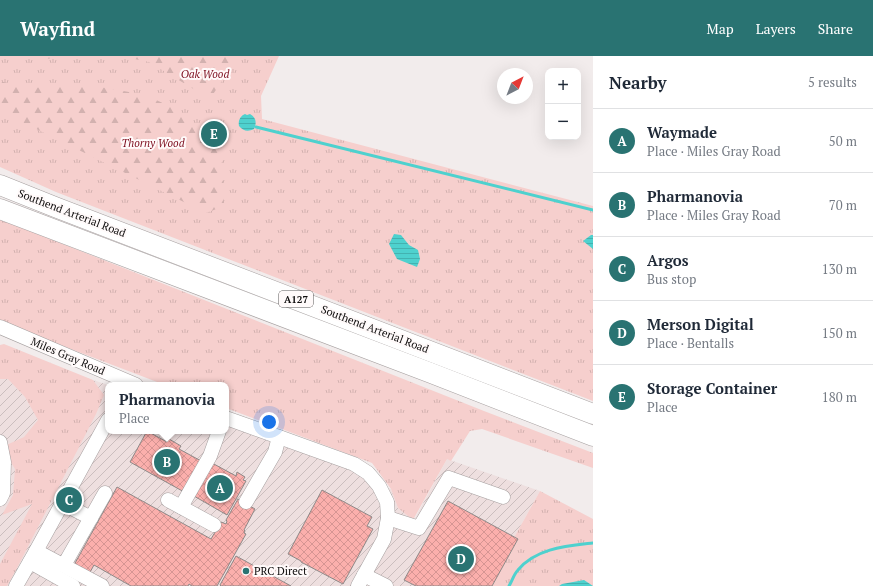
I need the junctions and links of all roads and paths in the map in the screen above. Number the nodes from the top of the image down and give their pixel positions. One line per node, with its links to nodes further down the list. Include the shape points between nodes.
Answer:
1 (0, 185): 5 (highway, Southend Arterial Road / A127)
2 (0, 209): 9 (highway, Southend Arterial Road / A127)
3 (0, 327): 4 (street, Miles Gray Road)
4 (126, 382)
5 (593, 414)
6 (229, 419): 10 (street)
7 (105, 425): 17 (street)
8 (218, 434): 18 (street, via 210,456)
9 (593, 436)
10 (279, 437): 16 (street, via 275,452); 20 (street, via 354,464 368,473 379,486 387,502)
11 (0, 442): 14 (street, via 4,462 3,493)
12 (105, 493): 19 (street)
13 (503, 497): 20 (street, via 448,478 419,528)
14 (0, 499)
15 (168, 500): 18 (street)
16 (246, 502)
17 (62, 503): 19 (street); 22 (street)
18 (181, 507): 21 (street)
19 (91, 518): 23 (street)
20 (388, 518): 24 (street, via 384,539)
21 (214, 525)
22 (33, 557): 23 (street); 25 (street); 26 (street)
23 (64, 565): 27 (street)
24 (361, 580): 28 (street)
25 (16, 586)
26 (73, 586)
27 (102, 586)
28 (386, 586)

